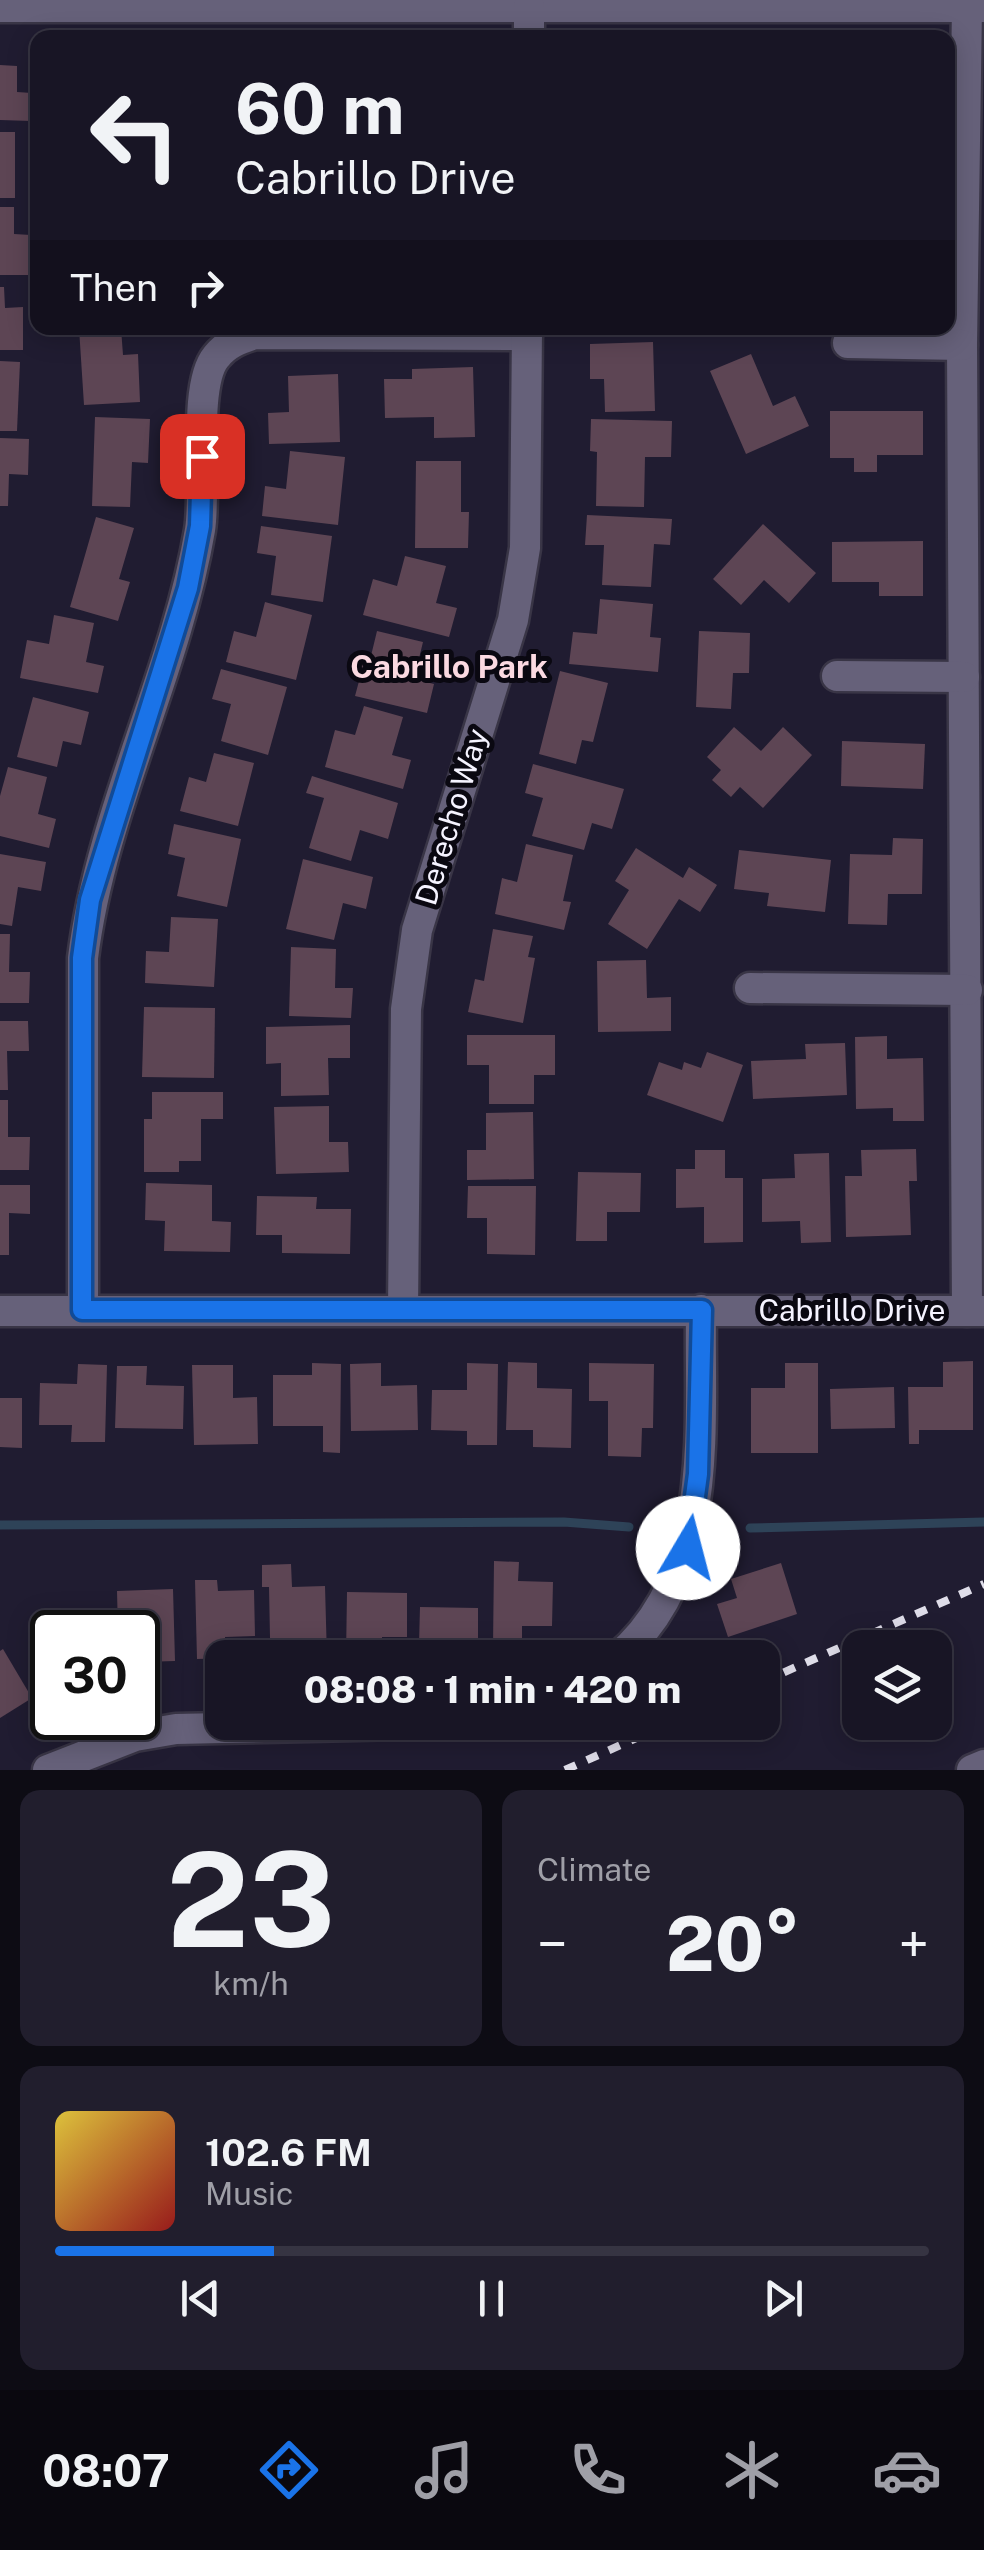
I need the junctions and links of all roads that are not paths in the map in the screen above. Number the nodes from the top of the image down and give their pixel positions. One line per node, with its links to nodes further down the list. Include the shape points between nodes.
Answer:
1 (278, 4): 3 (street); 4 (street)
2 (975, 6): 4 (street); 8 (street)
3 (0, 8)
4 (529, 22)
5 (252, 335): 13 (street, via 233,341 214,359 205,386 200,526 188,588 90,900 82,958)
6 (527, 335): 14 (street, Derecho Way, via 525,548 513,620 416,930 406,1009)
7 (848, 342): 8 (street)
8 (962, 345): 10 (street)
9 (837, 676): 10 (street)
10 (964, 676): 12 (street)
11 (750, 988): 12 (street)
12 (967, 990): 17 (street)
13 (82, 1310): 14 (street, Cabrillo Drive); 16 (street, Cabrillo Drive)
14 (403, 1310): 15 (street, Cabrillo Drive)
15 (702, 1310): 17 (street, Cabrillo Drive); 18 (street, via 698,1474 688,1548 662,1604)
16 (0, 1311)
17 (975, 1311)
18 (635, 1640)
19 (205, 1729): 21 (street, via 135,1736)
20 (984, 1765): 22 (street)
21 (48, 1770)
22 (972, 1770)

